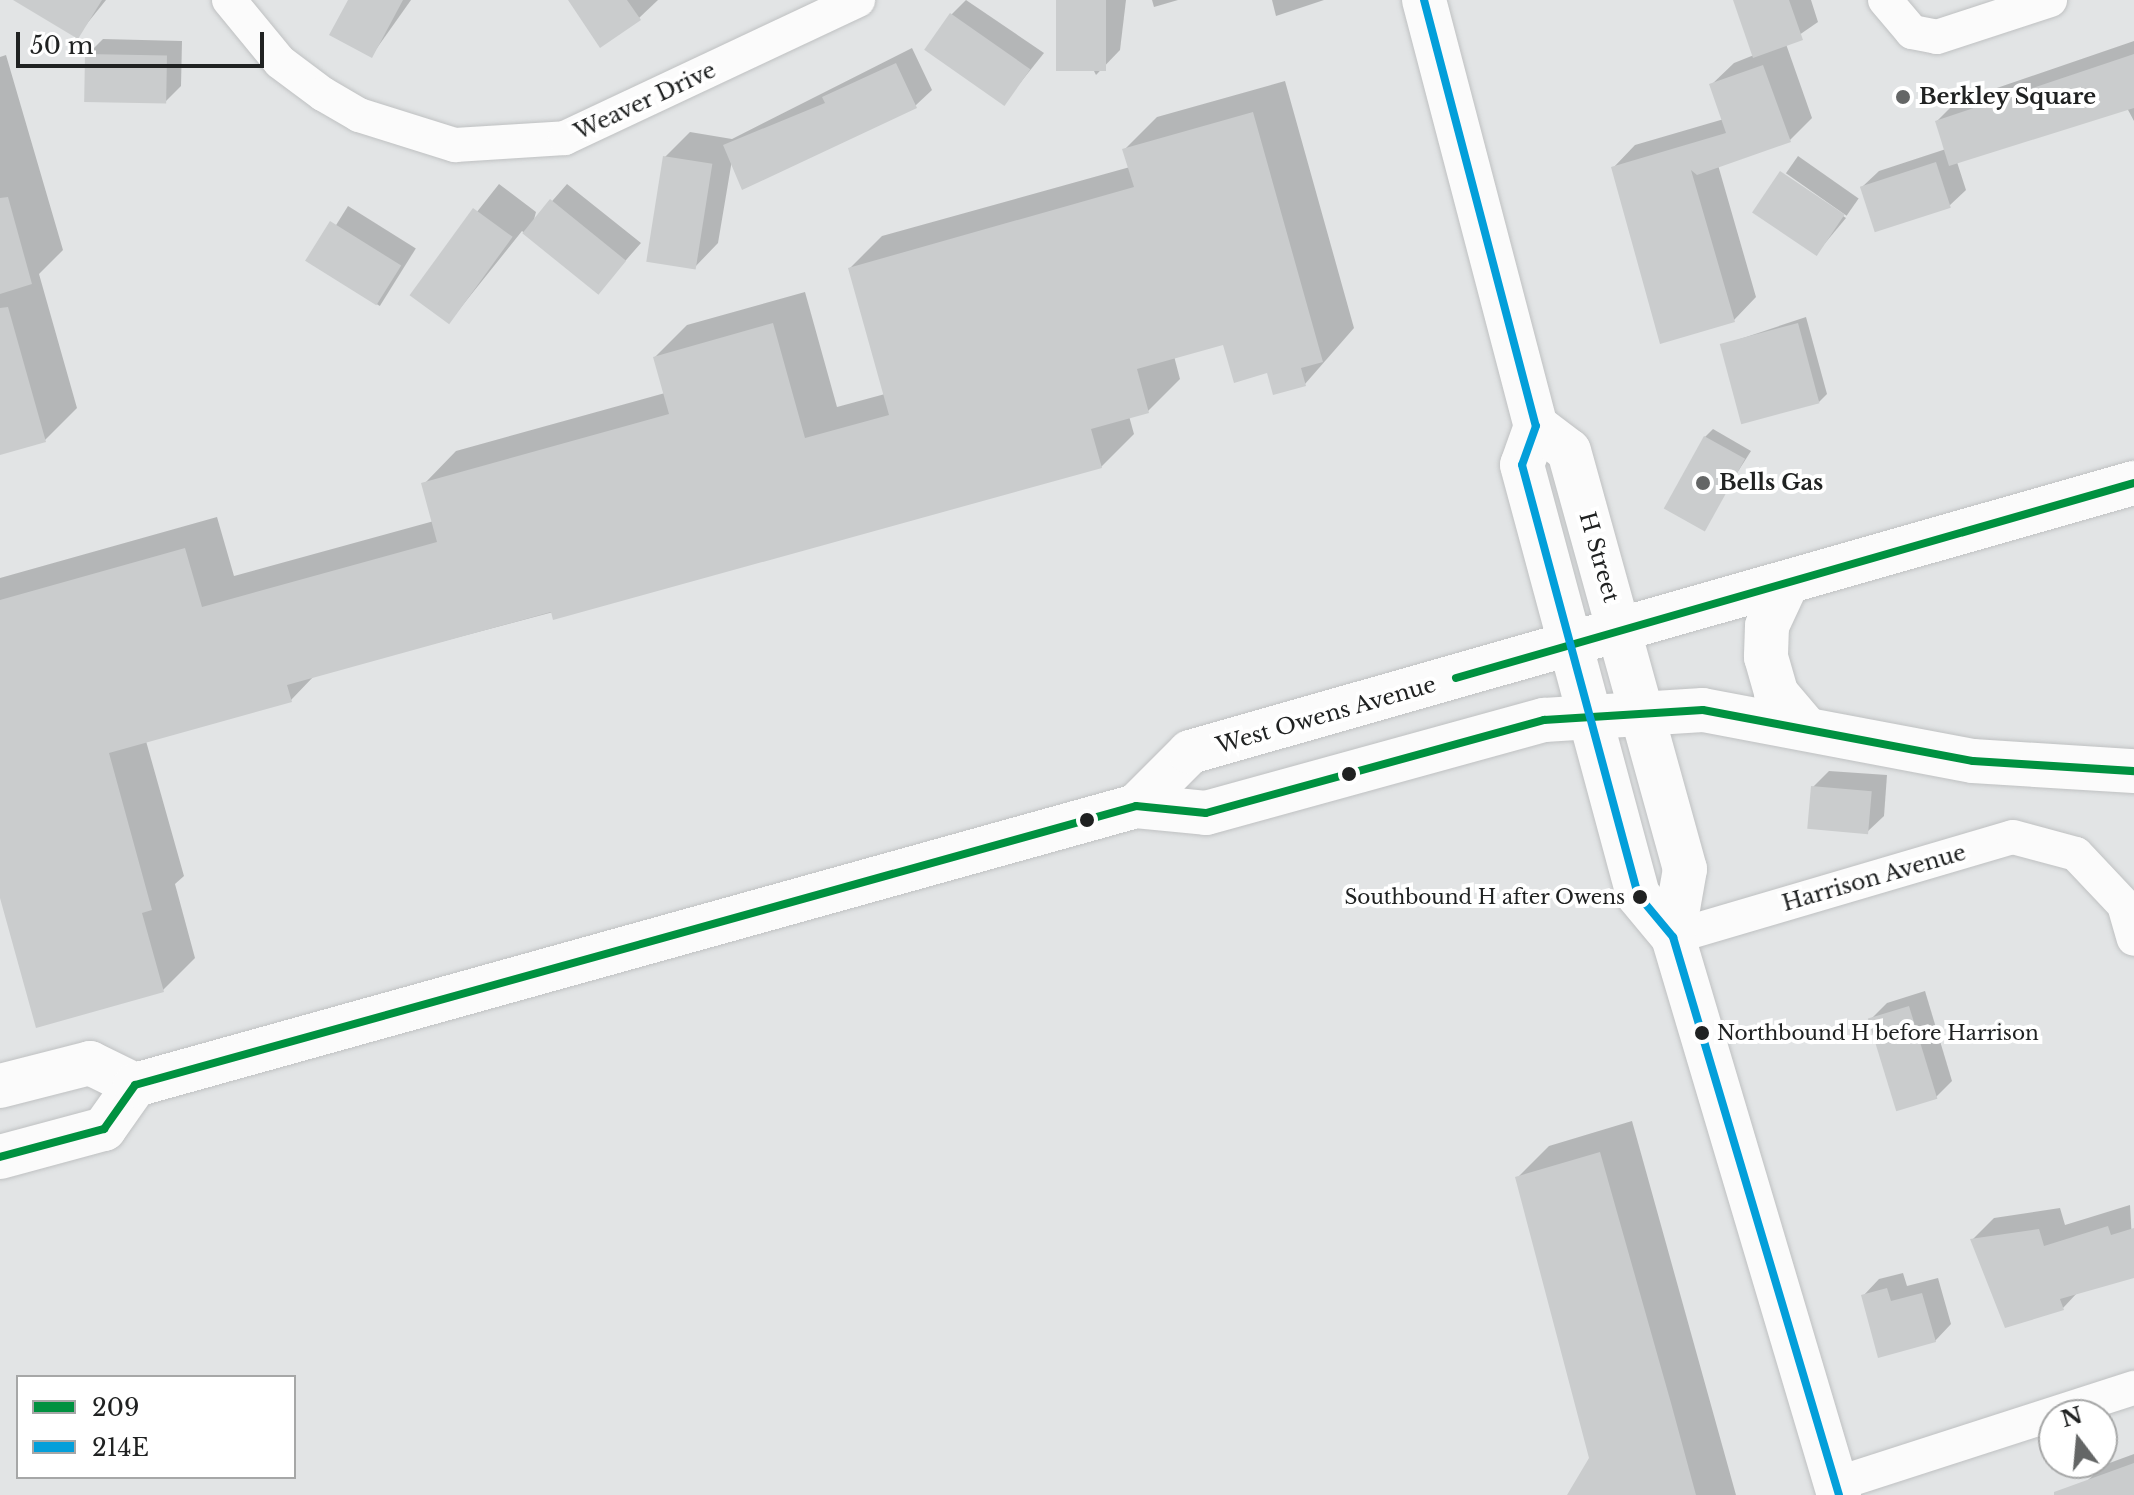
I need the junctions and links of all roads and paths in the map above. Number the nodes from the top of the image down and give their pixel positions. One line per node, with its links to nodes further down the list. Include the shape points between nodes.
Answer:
1 (229, 0): 2 (street, Weaver Drive, via 280,62 323,94 359,115 455,145 565,138)
2 (858, 0)
3 (1424, 0): 6 (main road)
4 (1885, 0): 5 (street, via 1912,32 1937,37)
5 (2050, 0)
6 (1536, 426): 9 (main road, H Street, via 1569,451); 10 (main road, H Street, via 1522,465)
7 (2134, 483): 8 (main road, West Owens Avenue)
8 (1786, 585): 9 (main road, West Owens Avenue); 13 (main road, via 1767,626 1766,657 1776,693)
9 (1620, 633): 10 (main road, West Owens Avenue); 11 (main road, H Street)
10 (1573, 647): 12 (main road, H Street); 15 (main road, West Owens Avenue, via 1190,752)
11 (1641, 710): 12 (main road); 13 (main road, via 1703,710); 16 (main road, H Street, via 1685,869)
12 (1590, 713): 15 (main road, West Owens Avenue, via 1206,813); 16 (main road, H Street, via 1638,895)
13 (1804, 726): 14 (main road, via 1973,761)
14 (2134, 771)
15 (1136, 806): 18 (main road, West Owens Avenue)
16 (1673, 937): 17 (street, Harrison Avenue, via 2013,837 2076,854 2124,905); 22 (main road, H Street)
17 (2134, 939)
18 (135, 1085): 19 (main road, via 90,1063); 20 (main road, via 104,1129)
19 (0, 1086)
20 (0, 1157)
21 (2134, 1388): 22 (street)
22 (1837, 1489)

